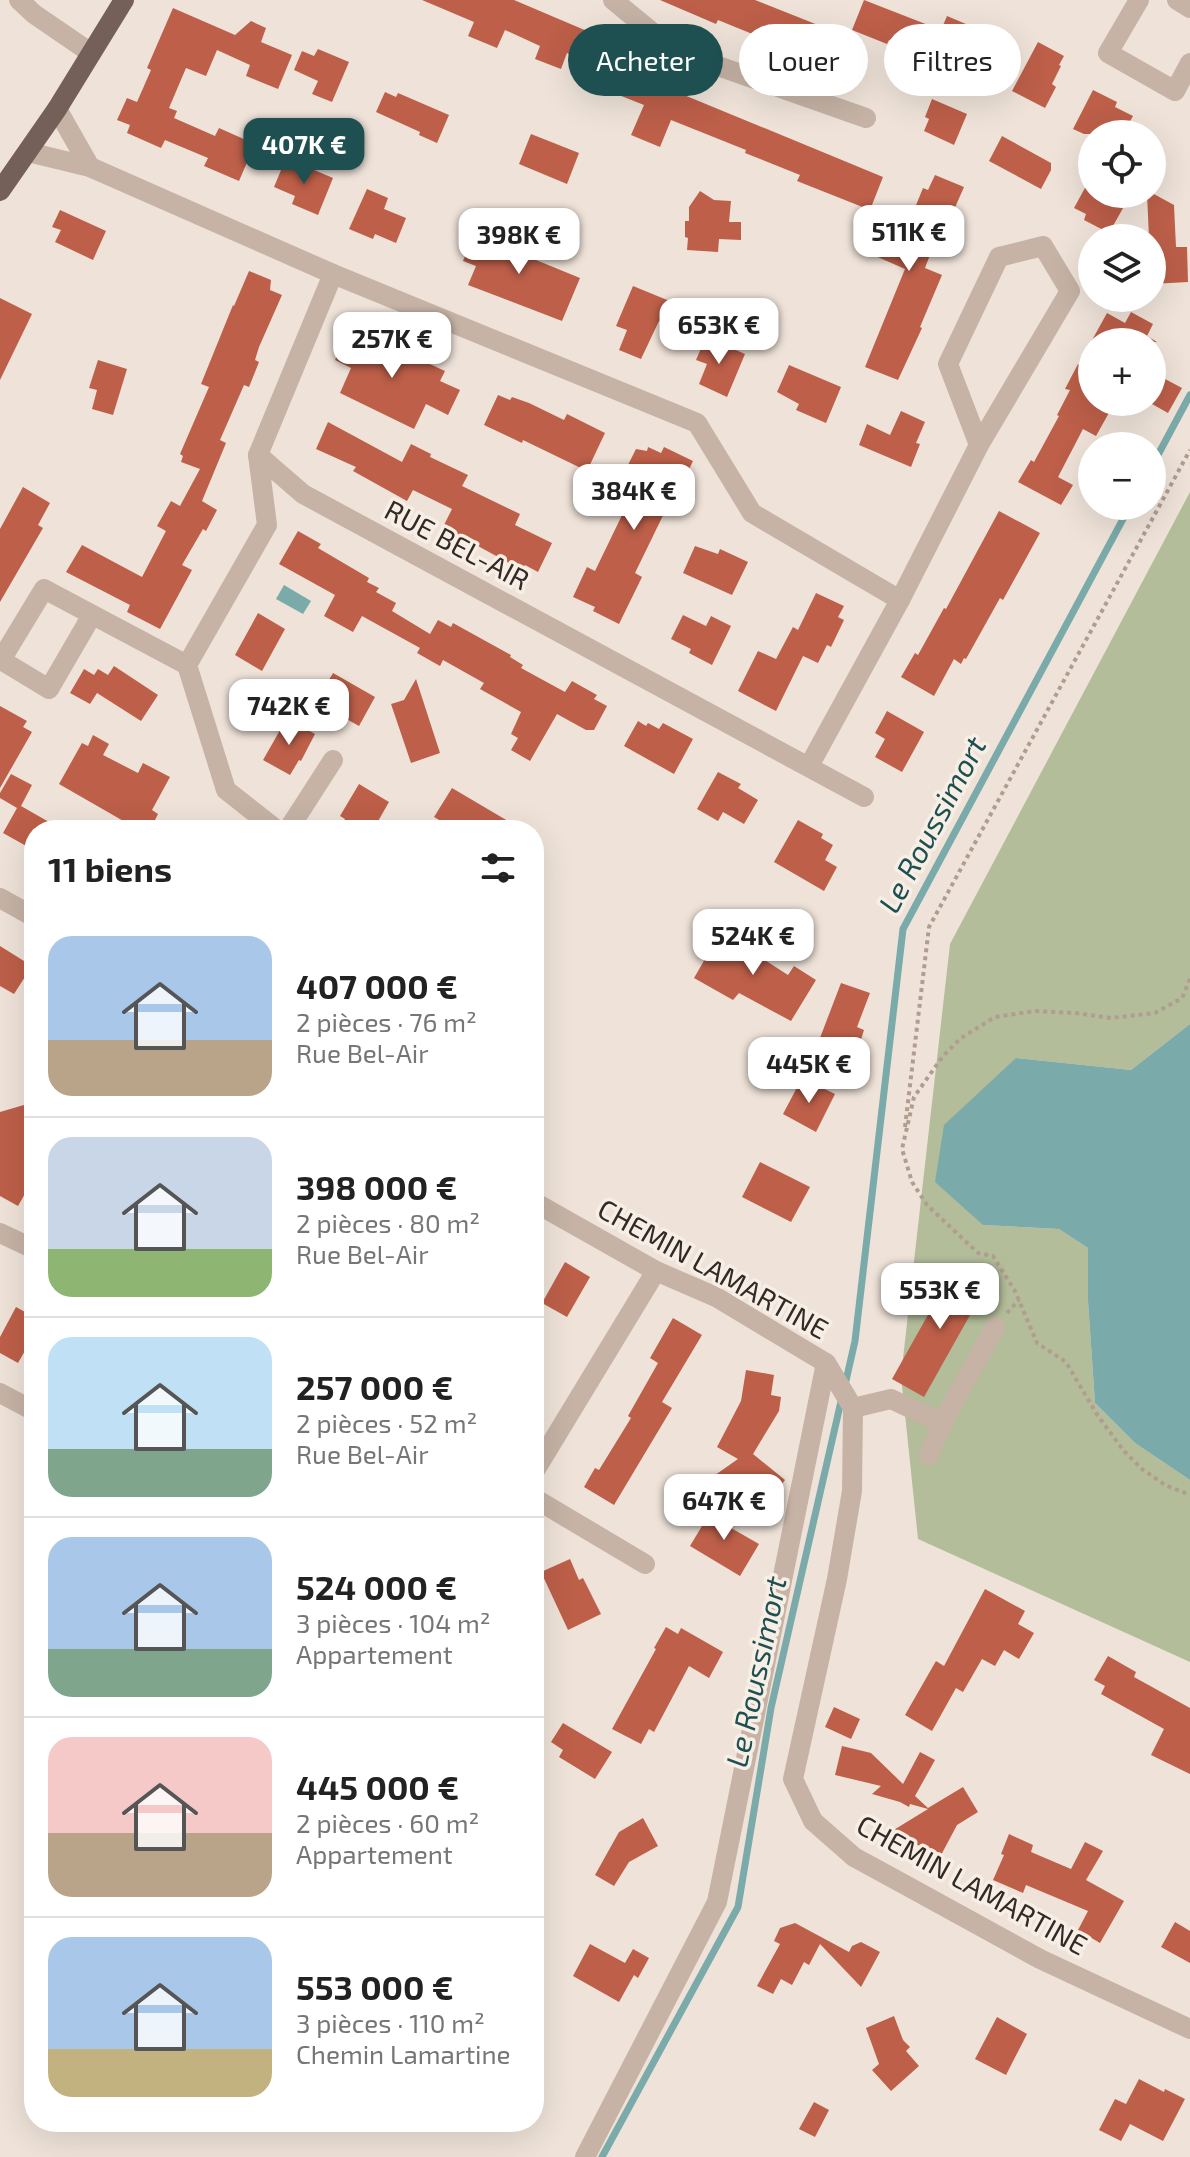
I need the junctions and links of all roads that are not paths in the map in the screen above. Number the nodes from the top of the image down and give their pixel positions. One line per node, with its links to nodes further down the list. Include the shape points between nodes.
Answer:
1 (19, 0): 7 (street)
2 (124, 0): 7 (main road)
3 (613, 0): 10 (street, via 675,51)
4 (1139, 0): 8 (street, via 1108,53 1175,91)
5 (1177, 0): 6 (street)
6 (1190, 8)
7 (91, 53): 9 (main road)
8 (1190, 63)
9 (57, 109): 11 (main road); 12 (street)
10 (866, 118)
11 (28, 152): 12 (street); 13 (main road)
12 (90, 167): 14 (street)
13 (0, 191)
14 (333, 274): 16 (street); 17 (street, via 697,423 752,513)
15 (979, 445): 15 (street, via 1070,291 1043,246 999,257 948,364); 17 (street)
16 (258, 455): 19 (street, via 267,525); 21 (street, RUE BEL-AIR, via 303,494)
17 (900, 600): 21 (street)
18 (92, 615): 18 (street, via 49,689 1,660 44,589); 19 (street)
19 (187, 665): 23 (street, via 226,790)
20 (333, 760): 24 (street)
21 (809, 766): 22 (street, RUE BEL-AIR)
22 (864, 797)
23 (264, 820)
24 (294, 820)
25 (0, 898): 26 (street)
26 (24, 911)
27 (544, 1208): 30 (street, CHEMIN LAMARTINE)
28 (0, 1233): 29 (street)
29 (24, 1244)
30 (656, 1271): 32 (street, CHEMIN LAMARTINE, via 716,1297); 38 (street)
31 (995, 1327): 36 (street)
32 (826, 1363): 35 (street, CHEMIN LAMARTINE); 42 (street, via 717,1902)
33 (0, 1393): 34 (street)
34 (24, 1406)
35 (853, 1408): 36 (street, via 891,1399); 41 (street, CHEMIN LAMARTINE, via 852,1491 793,1779 813,1821 854,1857 1040,1959)
36 (942, 1423): 37 (street)
37 (929, 1455)
38 (544, 1456)
39 (544, 1504): 40 (street)
40 (645, 1564)
41 (1190, 2029)
42 (585, 2157)

